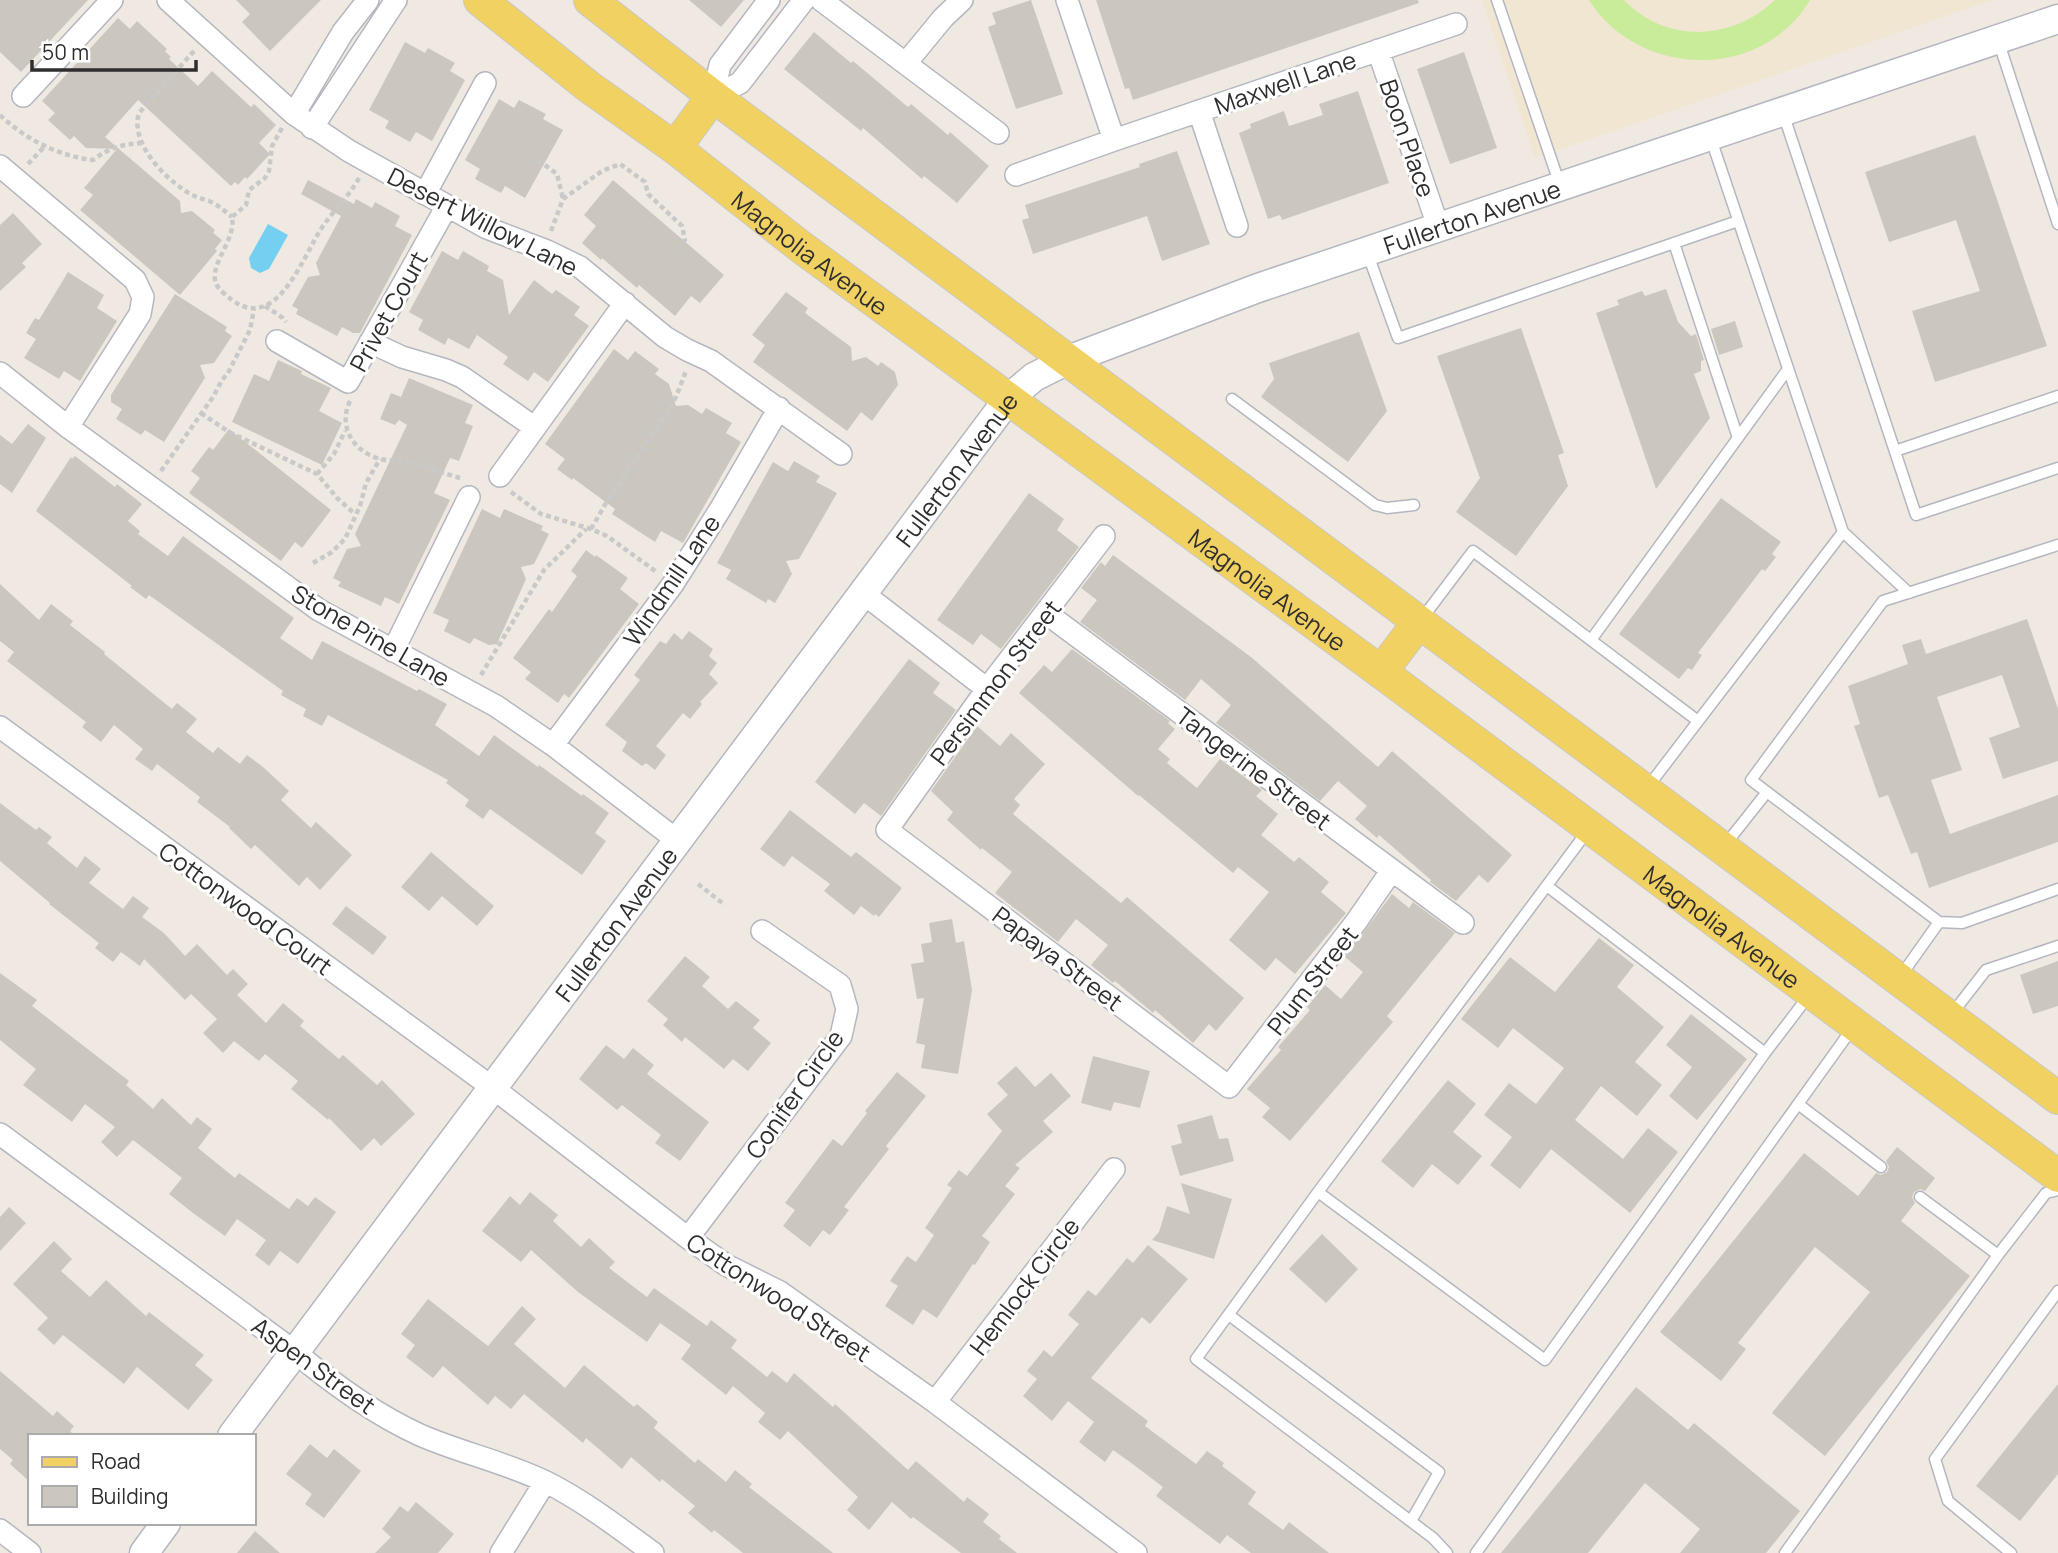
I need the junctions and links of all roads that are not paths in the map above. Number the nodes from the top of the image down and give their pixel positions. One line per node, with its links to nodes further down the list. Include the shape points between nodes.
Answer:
1 (112, 0): 20 (street)
2 (168, 0): 13 (street, Desert Willow Lane)
3 (368, 0): 24 (street)
4 (396, 0): 25 (street)
5 (480, 0): 29 (main road, Magnolia Avenue)
6 (590, 0): 21 (main road)
7 (769, 0): 21 (street, via 720,65)
8 (804, 0): 21 (street, via 740,83)
9 (821, 0): 18 (street)
10 (962, 0): 18 (street)
11 (1067, 0): 28 (street)
12 (1497, 0): 32 (lane)
13 (192, 7): 24 (street, Desert Willow Lane, via 208,36)
14 (2058, 19): 16 (main road, Fullerton Avenue)
15 (1456, 24): 17 (street, Maxwell Lane)
16 (1997, 39): 23 (main road, Fullerton Avenue); 36 (lane)
17 (1378, 50): 22 (street, Maxwell Lane); 38 (street, Boon Place)
18 (906, 63): 26 (street)
19 (485, 83): 33 (street)
20 (23, 96)
21 (713, 96): 29 (main road); 44 (main road)
22 (1199, 111): 28 (street, Maxwell Lane); 37 (street)
23 (1782, 111): 27 (main road, Fullerton Avenue); 54 (lane)
24 (294, 114): 25 (street, Desert Willow Lane)
25 (312, 128): 33 (street, Desert Willow Lane)
26 (998, 133)
27 (1709, 135): 32 (main road, Fullerton Avenue); 35 (lane)
28 (1114, 140): 31 (street, Maxwell Lane)
29 (675, 148): 48 (main road, Magnolia Avenue, via 801,247)
30 (0, 165): 51 (street, via 135,280 143,297 140,314)
31 (1016, 175)
32 (1560, 185): 38 (main road, Fullerton Avenue)
33 (425, 194): 34 (street, Desert Willow Lane)
34 (447, 206): 41 (street, Desert Willow Lane, via 580,267); 43 (street, Privet Court)
35 (1738, 221): 39 (lane); 45 (lane)
36 (2058, 224)
37 (1237, 226)
38 (1438, 226): 40 (main road, Fullerton Avenue)
39 (1674, 243): 40 (lane, via 1398,338); 53 (lane)
40 (1367, 250): 44 (main road, Fullerton Avenue)
41 (625, 303): 50 (street, Desert Willow Lane, via 665,337 712,361); 52 (street)
42 (277, 341): 43 (street, Privet Court, via 348,382)
43 (370, 342): 52 (street, via 461,377)
44 (1068, 360): 48 (main road, Fullerton Avenue, via 1034,377); 66 (main road)
45 (1788, 369): 53 (lane); 60 (lane)
46 (0, 373): 51 (street, Stone Pine Lane)
47 (2058, 396): 54 (lane)
48 (1009, 398): 64 (main road, Fullerton Avenue); 69 (main road, Magnolia Avenue)
49 (1232, 399): 59 (lane, via 1375,505)
50 (779, 408): 55 (street, Desert Willow Lane); 73 (street, Windmill Lane, via 673,584)
51 (68, 427): 68 (street, Stone Pine Lane, via 318,610)
52 (534, 428): 57 (street)
53 (1738, 438): 67 (lane)
54 (1895, 451): 56 (lane, via 1916,515)
55 (841, 454)
56 (2058, 468)
57 (500, 475)
58 (469, 497): 68 (street)
59 (1414, 505)
60 (1843, 533): 63 (lane); 71 (lane)
61 (1104, 536): 65 (street, Persimmon Street)
62 (2058, 545): 63 (lane)
63 (1909, 593): 75 (lane, via 1883,601 1751,780)
64 (864, 594): 70 (street); 78 (main road, Fullerton Avenue)
65 (1046, 613): 70 (street, Persimmon Street); 80 (street, Tangerine Street)
66 (1419, 622): 67 (lane, via 1472,551); 69 (main road); 74 (main road)
67 (1591, 640): 71 (lane)
68 (393, 651): 73 (street, Stone Pine Lane, via 496,706)
69 (1381, 672): 76 (main road, Magnolia Avenue)
70 (987, 689): 77 (street, Persimmon Street)
71 (1698, 721): 74 (lane)
72 (0, 727): 93 (street, Cottonwood Court)
73 (552, 746): 78 (street, Stone Pine Lane)
74 (1646, 790): 79 (main road)
75 (1767, 792): 79 (lane); 83 (lane)
76 (1591, 827): 81 (lane); 88 (main road, Magnolia Avenue)
77 (887, 830): 92 (street, Papaya Street)
78 (678, 842): 93 (main road, Fullerton Avenue)
79 (1723, 848): 87 (main road)
80 (1392, 870): 84 (street, Tangerine Street); 92 (street, Plum Street)
81 (1547, 886): 91 (lane); 101 (lane)
82 (2058, 889): 83 (lane, via 1962,923)
83 (1940, 922): 87 (lane)
84 (1463, 923)
85 (762, 931): 103 (street, Conifer Circle, via 840,985 847,1009 841,1036)
86 (2058, 946): 89 (lane, via 1986,970)
87 (1899, 979): 89 (main road)
88 (1811, 992): 90 (main road, Magnolia Avenue); 91 (lane)
89 (1949, 1017): 94 (main road)
90 (1855, 1024): 95 (lane); 99 (main road, Magnolia Avenue)
91 (1765, 1053): 101 (lane, via 1545,1360)
92 (1229, 1087)
93 (493, 1088): 103 (street, Cottonwood Street); 107 (main road, Fullerton Avenue)
94 (2058, 1098)
95 (1798, 1104): 97 (lane); 120 (lane)
96 (0, 1134): 107 (street, Aspen Street)
97 (1881, 1167)
98 (1114, 1169): 108 (street, Hemlock Circle)
99 (2058, 1176)
100 (2058, 1189): 104 (lane, via 2046,1194)
101 (1318, 1192): 106 (lane)
102 (1920, 1197): 104 (lane)
103 (688, 1238): 108 (street, Cottonwood Street, via 726,1265 780,1292)
104 (1998, 1255): 121 (lane)
105 (2058, 1291): 122 (lane, via 1935,1459 1948,1500)
106 (1229, 1315): 111 (lane, via 1439,1472); 111 (lane, via 1196,1359)
107 (295, 1352): 109 (main road, Fullerton Avenue); 110 (street, Aspen Street, via 378,1413 419,1434)
108 (935, 1402): 118 (street, Cottonwood Street)
109 (234, 1434)
110 (545, 1482): 116 (street); 117 (street, Aspen Street)
111 (1411, 1521): 119 (lane)
112 (165, 1525): 115 (main road)
113 (0, 1530): 114 (street)
114 (30, 1553)
115 (144, 1553)
116 (501, 1553)
117 (653, 1553)
118 (1136, 1553)
119 (1447, 1553)
120 (1476, 1553)
121 (1785, 1553)
122 (2011, 1553)

